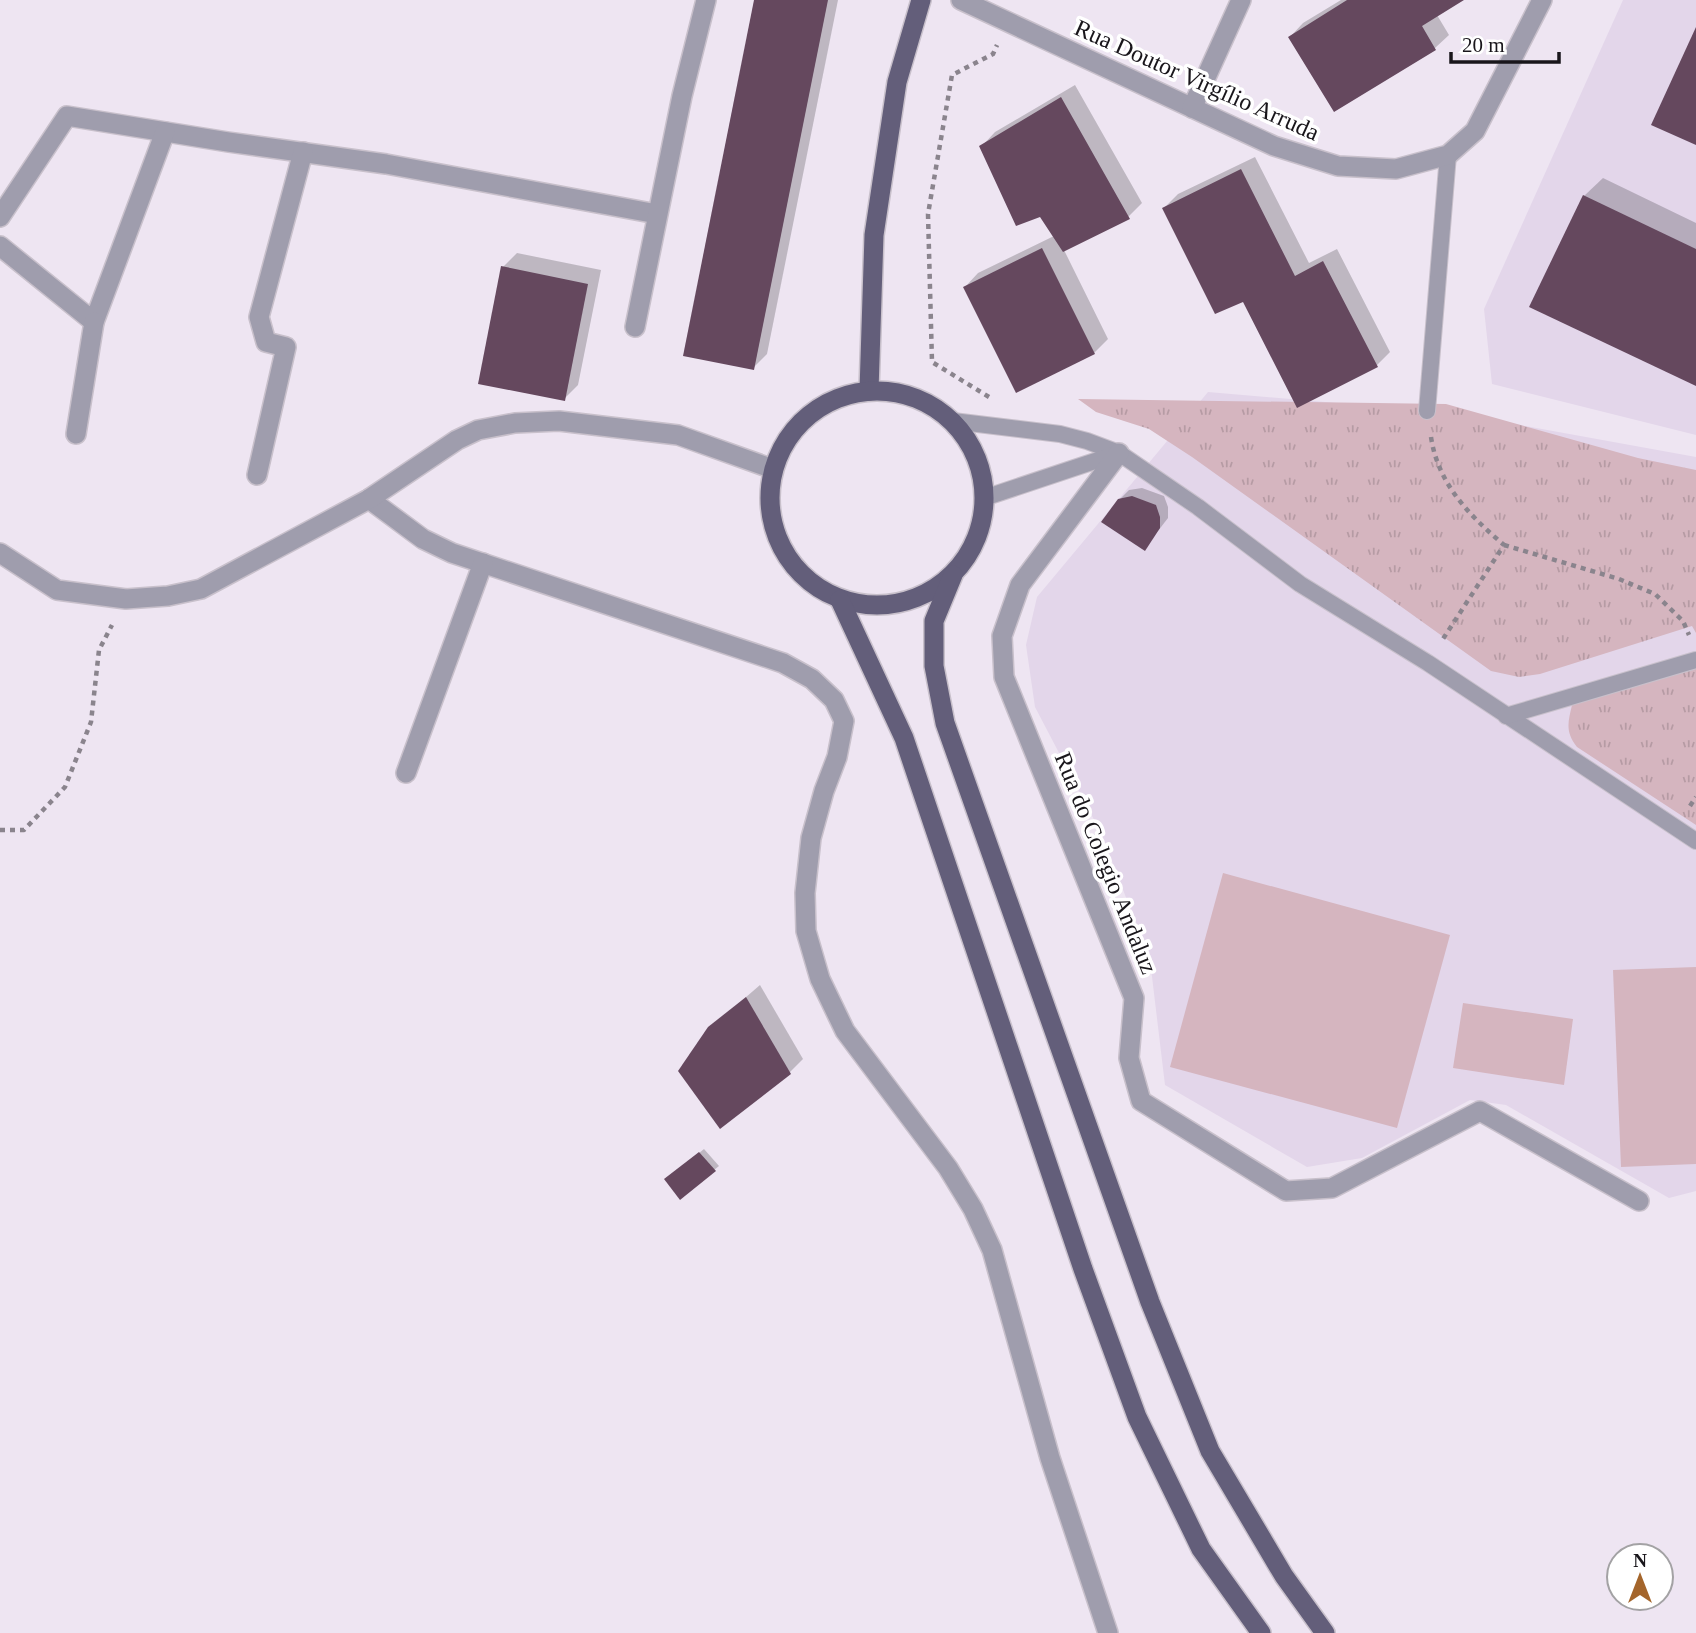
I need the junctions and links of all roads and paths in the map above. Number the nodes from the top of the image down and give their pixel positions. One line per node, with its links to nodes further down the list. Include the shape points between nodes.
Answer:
1 (706, 0): 11 (street)
2 (921, 0): 16 (main road, via 897,82 874,235)
3 (961, 0): 6 (street, Rua Doutor Virgílio Arruda)
4 (1241, 0): 7 (street)
5 (1542, 0): 10 (street, Rua Doutor Virgílio Arruda, via 1475,131)
6 (1007, 22): 7 (street, Rua Doutor Virgílio Arruda); 17 (path, via 993,54 952,75 928,214 932,362)
7 (1192, 108): 10 (street, Rua Doutor Virgílio Arruda, via 1274,146 1338,166 1396,169)
8 (165, 132): 9 (street); 12 (street, via 67,116); 14 (street)
9 (303, 152): 11 (street); 23 (street, via 259,317 266,342 286,347)
10 (1448, 155): 18 (lane)
11 (657, 214): 15 (street)
12 (0, 216)
13 (0, 246): 14 (street)
14 (94, 322): 20 (street)
15 (635, 327)
16 (869, 391): 19 (main road, via 906,395); 22 (main road, via 827,403 789,436)
17 (989, 398)
18 (1427, 411): 26 (path, via 1434,456 1450,486 1470,515)
19 (953, 421): 21 (lane, via 1060,434); 24 (main road, via 975,452)
20 (76, 434)
21 (1119, 453): 24 (lane); 34 (lane, via 1300,584); 39 (street, Rua do Colegio Andaluz, via 1020,585 1002,636 1004,677 1134,998 1129,1058 1141,1101 1286,1191 1332,1188 1480,1111)
22 (773, 469): 25 (street, via 678,435 559,421 515,423 478,430 457,440); 31 (main road, via 769,507 777,539 797,571)
23 (257, 475)
24 (984, 498): 29 (main road, via 977,540)
25 (369, 499): 28 (street, via 423,539); 30 (street, via 201,589)
26 (1504, 545): 32 (path, via 1655,594 1683,621); 34 (path)
27 (0, 553): 30 (street, via 57,590)
28 (482, 563): 36 (street); 40 (street, via 783,663 812,679 834,700 844,721 811,838 805,893 806,931 820,979 845,1031 948,1168 992,1250 1050,1458)
29 (953, 575): 31 (main road, via 922,597 877,606); 42 (main road, via 934,621 934,666 950,736 1150,1302 1210,1451 1284,1576)
30 (126, 599): 37 (path, via 99,650 91,722 65,787 24,830)
31 (840, 600): 41 (main road, via 904,738 1137,1417 1201,1549)
32 (1692, 642)
33 (1696, 660): 35 (lane)
34 (1428, 663): 35 (lane)
35 (1506, 716): 38 (lane)
36 (406, 773)
37 (0, 830)
38 (1696, 841)
39 (1639, 1201)
40 (1108, 1633)
41 (1261, 1633)
42 (1325, 1633)

